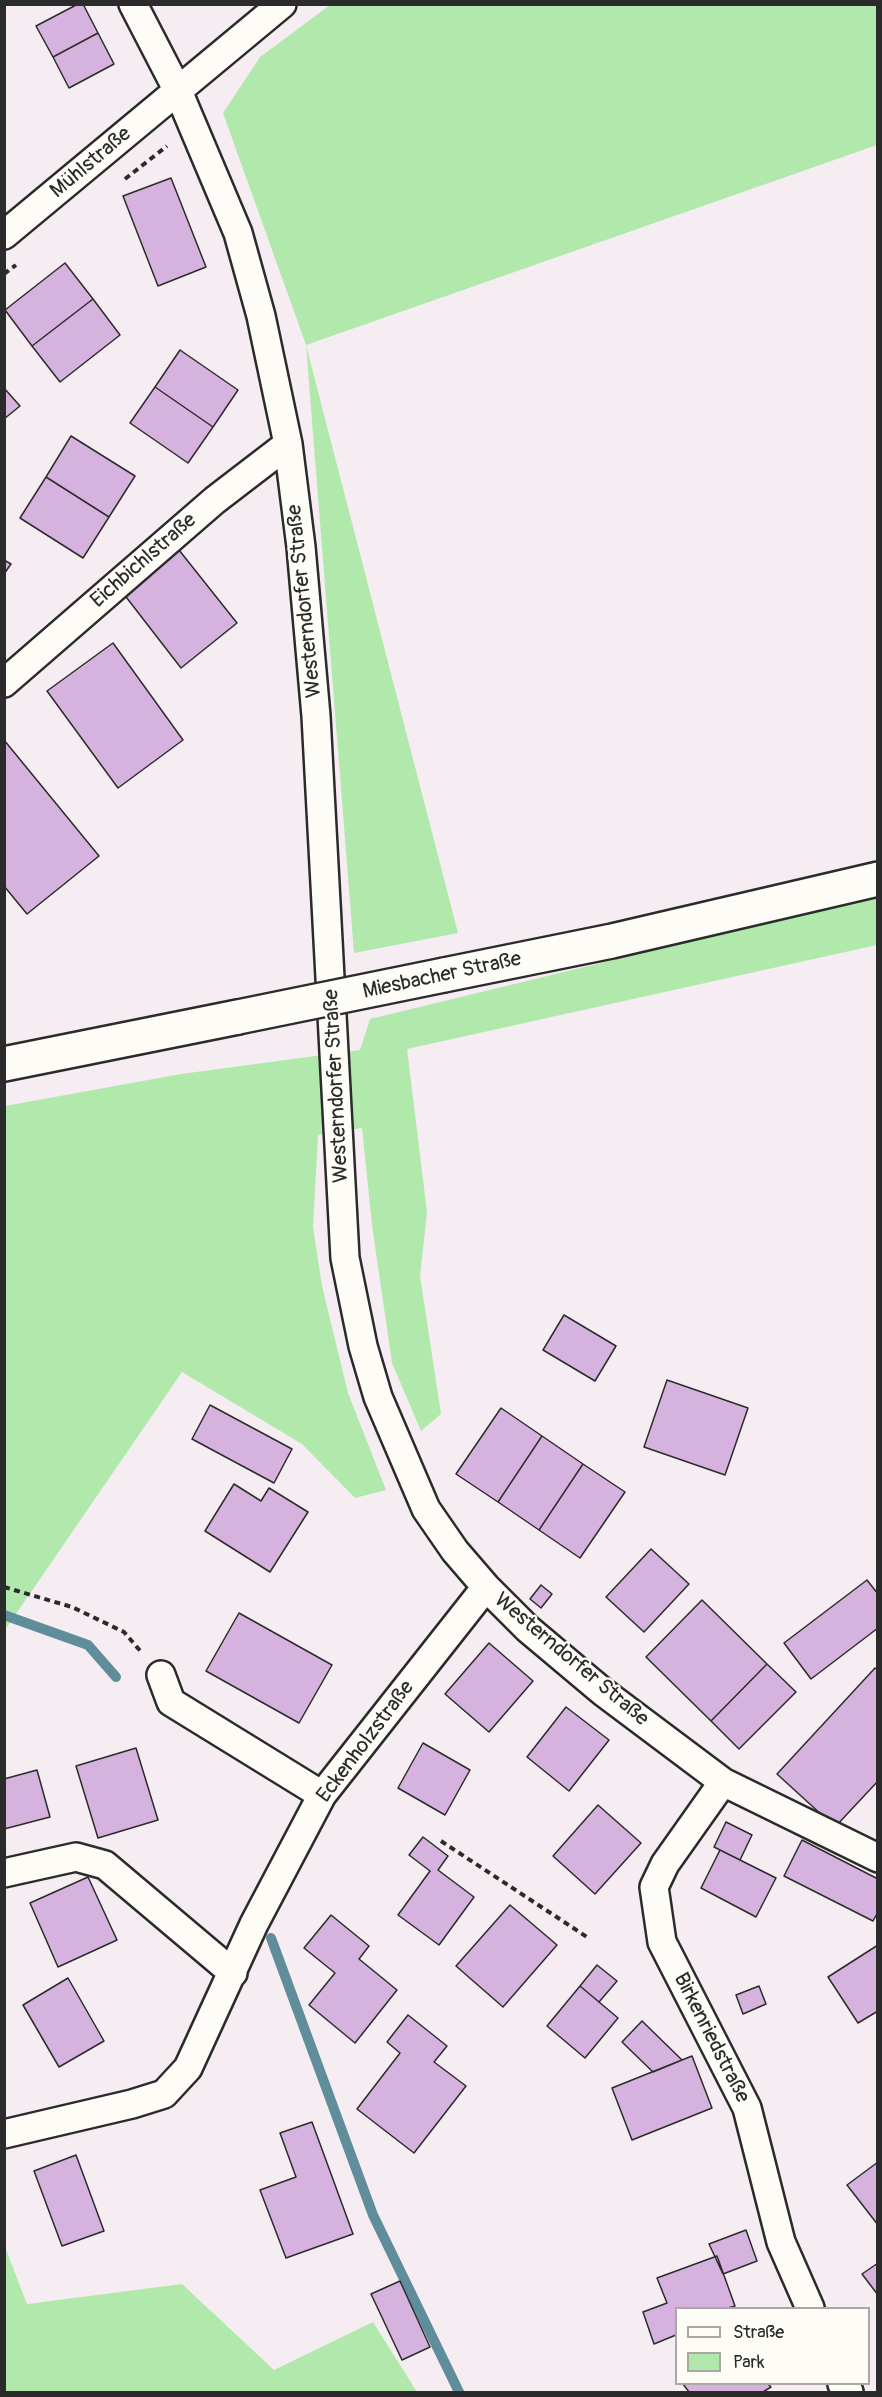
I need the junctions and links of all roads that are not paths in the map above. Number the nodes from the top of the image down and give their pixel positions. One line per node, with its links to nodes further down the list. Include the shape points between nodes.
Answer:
1 (133, 4): 3 (street, Westerndorfer Straße)
2 (282, 4): 3 (street, Mühlstraße)
3 (178, 91): 4 (street, Mühlstraße); 5 (street, Westerndorfer Straße, via 237,233 261,316)
4 (4, 235)
5 (288, 444): 6 (street, Eichbichlstraße, via 214,500); 9 (street, Westerndorfer Straße, via 316,716 345,1258 378,1397 411,1477 426,1509)
6 (4, 683)
7 (878, 879): 8 (main road, Miesbacher Straße, bridge, via 612,941)
8 (4, 1064)
9 (486, 1587): 11 (street, Westerndorfer Straße, via 528,1629 603,1692); 12 (street, Eckenholzstraße)
10 (161, 1675): 12 (street, via 171,1702)
11 (723, 1782): 13 (street, Westerndorfer Straße); 17 (street, Birkenriedstraße, via 664,1864 654,1887 662,1942 747,2109 781,2242)
12 (322, 1795): 15 (street, Eckenholzstraße, via 254,1924)
13 (878, 1858)
14 (4, 1873): 15 (street, via 76,1857 105,1865)
15 (233, 1973): 16 (street, Eckenholzstraße, via 188,2068 164,2094)
16 (4, 2134)
17 (810, 2307)

